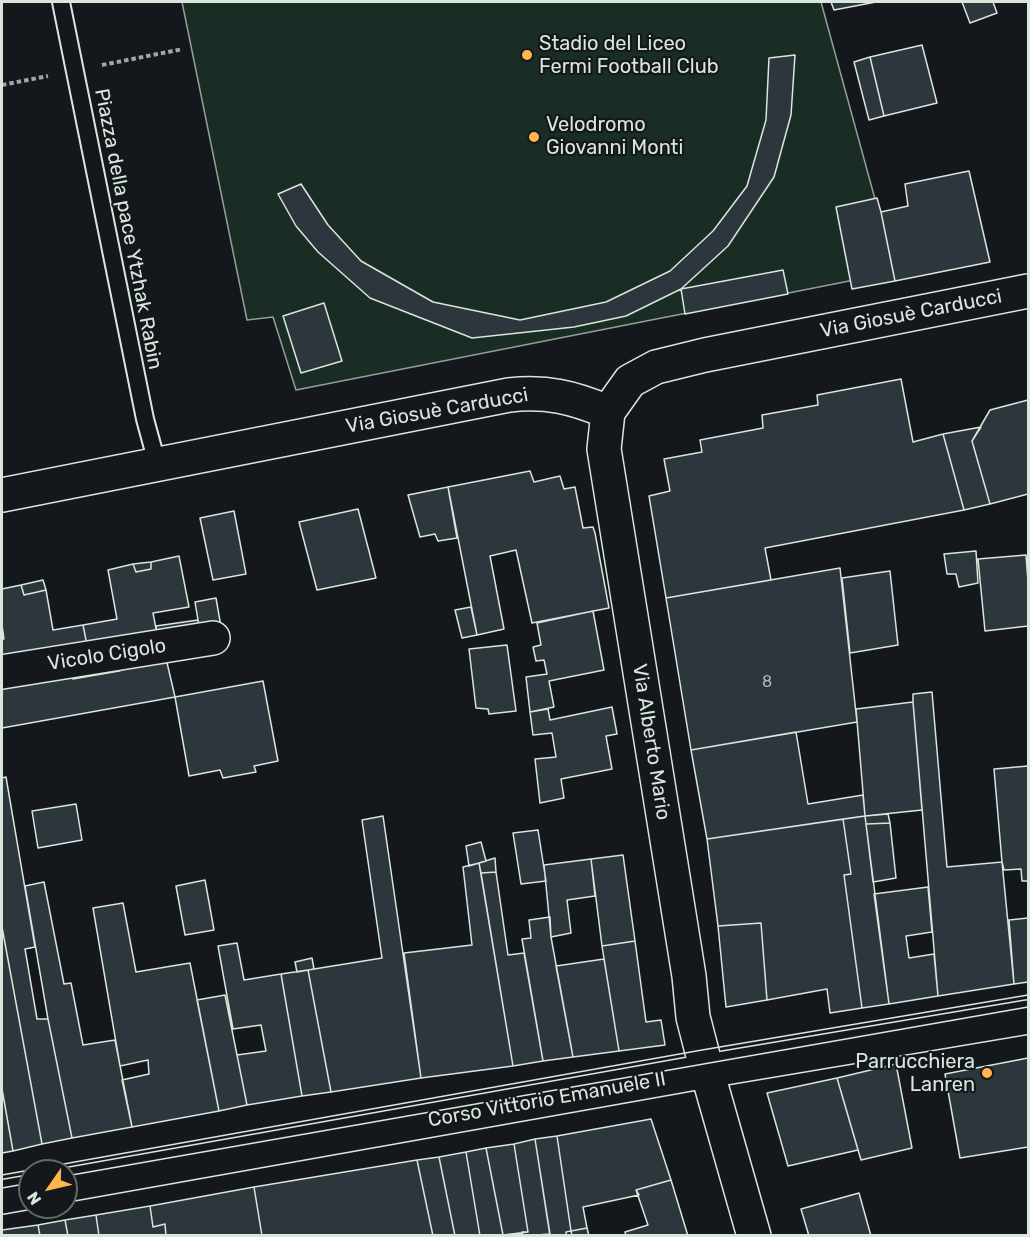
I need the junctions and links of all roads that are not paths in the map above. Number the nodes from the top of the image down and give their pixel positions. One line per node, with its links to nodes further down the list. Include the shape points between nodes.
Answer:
1 (61, 2): 4 (lane, Piazza della pace Ytzhak Rabin)
2 (1029, 291): 3 (street, Via Giosuè Carducci, via 656,367 630,381)
3 (608, 412): 4 (street, Via Giosuè Carducci, via 584,402 536,392 509,395); 9 (street, Via Alberto Mario, via 604,449 693,1017)
4 (157, 464): 5 (street, Via Giosuè Carducci)
5 (2, 495)
6 (213, 638): 7 (street, Vicolo Cigolo)
7 (2, 672)
8 (1029, 1017): 9 (street, Corso Vittorio Emanuele II)
9 (707, 1071): 10 (street, Corso Vittorio Emanuele II); 13 (street, Via Alberto Mario)
10 (78, 1183)
11 (18, 1194): 12 (street)
12 (2, 1197)
13 (754, 1236)

